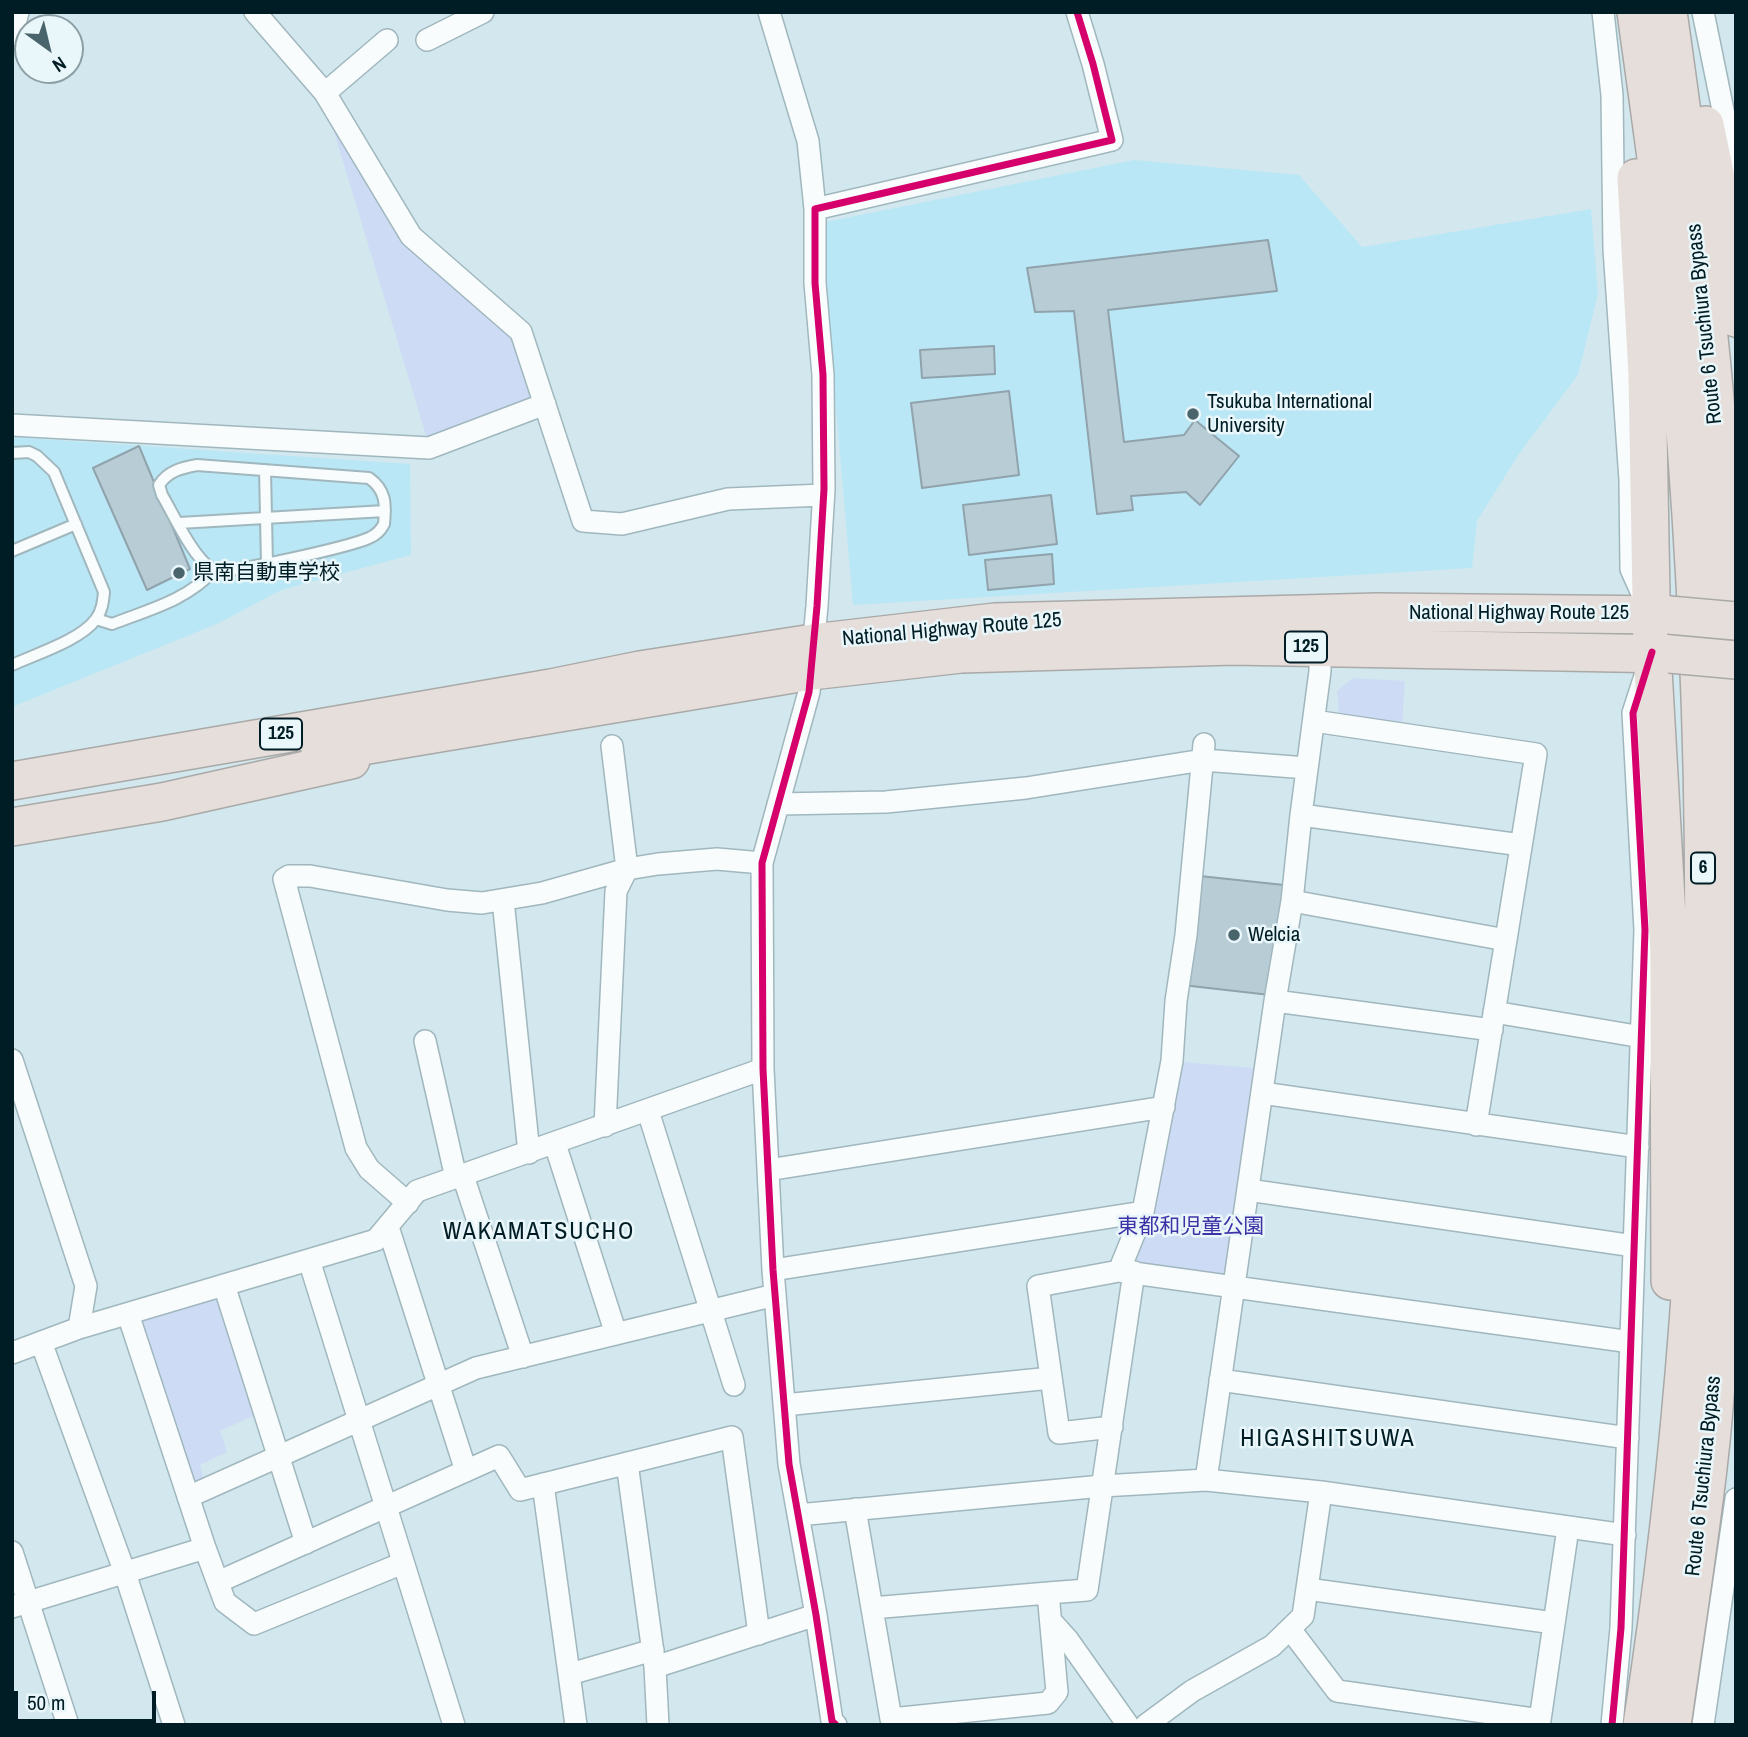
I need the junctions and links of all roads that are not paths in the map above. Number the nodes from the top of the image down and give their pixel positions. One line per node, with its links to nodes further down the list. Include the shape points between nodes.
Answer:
1 (18, 12): 11 (street)
2 (255, 12): 14 (street)
3 (483, 12): 13 (street)
4 (769, 12): 16 (street, via 808,141)
5 (1077, 12): 16 (street, via 1112,140)
6 (1602, 12): 30 (street, via 1612,95 1614,249 1630,480 1631,569)
7 (1634, 12): 30 (highway, via 1632,99); 92 (highway, Route 6 Tsuchiura Bypass / 6, via 1666,232 1681,378 1703,761 1704,1009)
8 (1668, 12): 102 (highway, Route 6 Tsuchiura Bypass / 6, via 1712,376 1727,562 1735,764 1734,1007)
9 (1677, 12): 17 (highway, via 1715,173)
10 (1703, 12): 15 (street)
11 (12, 35)
12 (387, 40): 14 (street)
13 (427, 40)
14 (324, 93): 18 (street, via 411,236 521,332)
15 (1736, 174)
16 (815, 209): 22 (street)
17 (1736, 317)
18 (545, 404): 19 (street, via 429,447); 22 (street, via 583,522 622,524 728,499)
19 (12, 425)
20 (12, 453): 26 (lane, via 29,452 54,472)
21 (265, 470): 23 (lane, via 369,478 381,489); 24 (lane); 25 (lane, via 197,465 164,477 159,485 162,495)
22 (823, 495): 35 (street)
23 (385, 510): 24 (lane); 28 (lane, via 381,530 369,538)
24 (266, 518): 25 (lane); 28 (lane)
25 (179, 523): 29 (lane)
26 (76, 524): 27 (lane); 31 (lane, via 104,592)
27 (12, 551)
28 (267, 564): 29 (lane)
29 (214, 570): 31 (lane, via 184,596 112,624)
30 (1660, 614): 32 (highway, National Highway Route 125 / 125, bridge); 33 (highway, National Highway Route 125 / 125); 34 (highway)
31 (96, 619): 37 (lane, via 75,637)
32 (1736, 621)
33 (1320, 630): 34 (highway, National Highway Route 125 / 125); 35 (highway, National Highway Route 125 / 125, via 1233,646); 39 (street)
34 (1661, 653): 36 (highway, National Highway Route 125 / 125, bridge); 57 (street, via 1633,713 1645,930); 92 (highway, via 1669,952 1670,1298)
35 (812, 657): 38 (highway, National Highway Route 125 / 125, via 640,670); 45 (street, via 809,692)
36 (1736, 660)
37 (12, 665)
38 (544, 703): 42 (highway, 125, via 150,733); 44 (highway, National Highway Route 125 / 125); 46 (highway, National Highway Route 125 / 125); 48 (highway, 125, via 162,803)
39 (1314, 721): 43 (street); 49 (street, via 1536,754)
40 (612, 746): 51 (street)
41 (1204, 752): 43 (street); 45 (street, via 1026,788 886,802); 62 (street)
42 (12, 759)
43 (1307, 768): 47 (street)
44 (12, 781)
45 (778, 804): 50 (street)
46 (12, 805)
47 (1301, 816): 49 (street); 53 (street)
48 (12, 827)
49 (1521, 845): 54 (street)
50 (762, 863): 51 (street, via 717,859); 60 (street)
51 (627, 869): 52 (street); 65 (street, via 616,891)
52 (503, 900): 68 (street); 72 (street, via 468,902 310,876 285,879 356,1148 369,1169)
53 (1292, 901): 54 (street); 55 (street)
54 (1506, 940): 56 (street)
55 (1275, 1001): 56 (street); 61 (street)
56 (1493, 1021): 57 (street); 64 (street)
57 (1642, 1037): 67 (street)
58 (425, 1041): 70 (street)
59 (12, 1060): 84 (street, via 86,1286)
60 (763, 1069): 63 (street); 69 (street)
61 (1262, 1093): 64 (street); 71 (street)
62 (1164, 1107): 69 (street); 73 (street)
63 (648, 1111): 65 (street); 82 (street)
64 (1476, 1125): 67 (street)
65 (605, 1126): 66 (street)
66 (555, 1144): 68 (street); 86 (street)
67 (1638, 1147): 75 (street)
68 (528, 1153): 70 (street)
69 (768, 1170): 77 (street)
70 (459, 1177): 72 (street, via 417,1191); 90 (street)
71 (1248, 1189): 75 (street); 80 (street)
72 (408, 1203): 74 (street)
73 (1143, 1212): 77 (street); 78 (street)
74 (388, 1227): 76 (street, via 376,1240); 94 (street)
75 (1634, 1246): 88 (street)
76 (309, 1260): 79 (street); 97 (street)
77 (773, 1270): 81 (street)
78 (1127, 1272): 80 (street); 91 (street, via 1038,1286); 98 (street)
79 (224, 1286): 83 (street); 100 (street)
80 (1234, 1286): 88 (street); 93 (street)
81 (775, 1296): 82 (street); 96 (street)
82 (710, 1311): 86 (street); 95 (street)
83 (128, 1314): 84 (street); 108 (street)
84 (79, 1328): 87 (street)
85 (1736, 1331): 102 (highway)
86 (616, 1334): 90 (street)
87 (41, 1342): 89 (street); 119 (street)
88 (1631, 1342): 99 (street)
89 (12, 1353)
90 (523, 1357): 94 (street, via 476,1368)
91 (1051, 1378): 96 (street); 98 (street, via 1059,1433)
92 (1684, 1379): 142 (highway, Route 6 Tsuchiura Bypass / 6)
93 (1220, 1380): 99 (street); 104 (street)
94 (439, 1385): 97 (street); 103 (street)
95 (734, 1385)
96 (784, 1405): 112 (street)
97 (360, 1420): 100 (street); 110 (street)
98 (1112, 1427): 106 (street)
99 (1628, 1438): 114 (street)
100 (278, 1455): 108 (street); 115 (street)
101 (627, 1463): 105 (street); 129 (street, via 732,1437); 130 (street)
102 (1708, 1465): 143 (highway, Route 6 Tsuchiura Bypass / 6)
103 (467, 1471): 105 (street, via 499,1457 520,1490); 110 (street)
104 (1206, 1480): 106 (street); 107 (street)
105 (543, 1484): 131 (street)
106 (1102, 1486): 111 (street); 122 (street, via 1087,1590)
107 (1321, 1492): 113 (street); 121 (street)
108 (188, 1497): 116 (street)
109 (1736, 1499): 144 (street)
110 (386, 1508): 115 (street); 118 (street)
111 (855, 1509): 112 (street); 124 (street)
112 (798, 1515): 125 (street)
113 (1567, 1528): 114 (street); 127 (street)
114 (1625, 1535): 141 (street)
115 (306, 1543): 120 (street)
116 (205, 1548): 119 (street); 120 (street)
117 (12, 1552): 123 (street)
118 (403, 1563): 120 (street, via 254,1624 225,1602); 134 (street)
119 (125, 1573): 123 (street); 136 (street)
120 (218, 1581)
121 (1307, 1589): 127 (street); 128 (street, via 1303,1616)
122 (1048, 1593): 124 (street); 126 (street)
123 (20, 1604): 135 (street)
124 (872, 1608): 132 (street, via 891,1719)
125 (816, 1615): 129 (street); 133 (street)
126 (1051, 1621): 132 (street, via 1057,1692 1048,1703); 139 (street)
127 (1554, 1623): 128 (street, via 1540,1720 1337,1691)
128 (1290, 1629): 140 (street, via 1272,1646 1192,1691)
129 (759, 1634): 130 (street)
130 (654, 1659): 131 (street); 138 (street)
131 (570, 1674): 137 (street)
132 (982, 1717)
133 (831, 1723)
134 (450, 1724)
135 (68, 1725)
136 (174, 1725)
137 (576, 1725)
138 (659, 1725)
139 (1128, 1725)
140 (1146, 1725)
141 (1612, 1725)
142 (1642, 1725)
143 (1672, 1725)
144 (1703, 1725)

